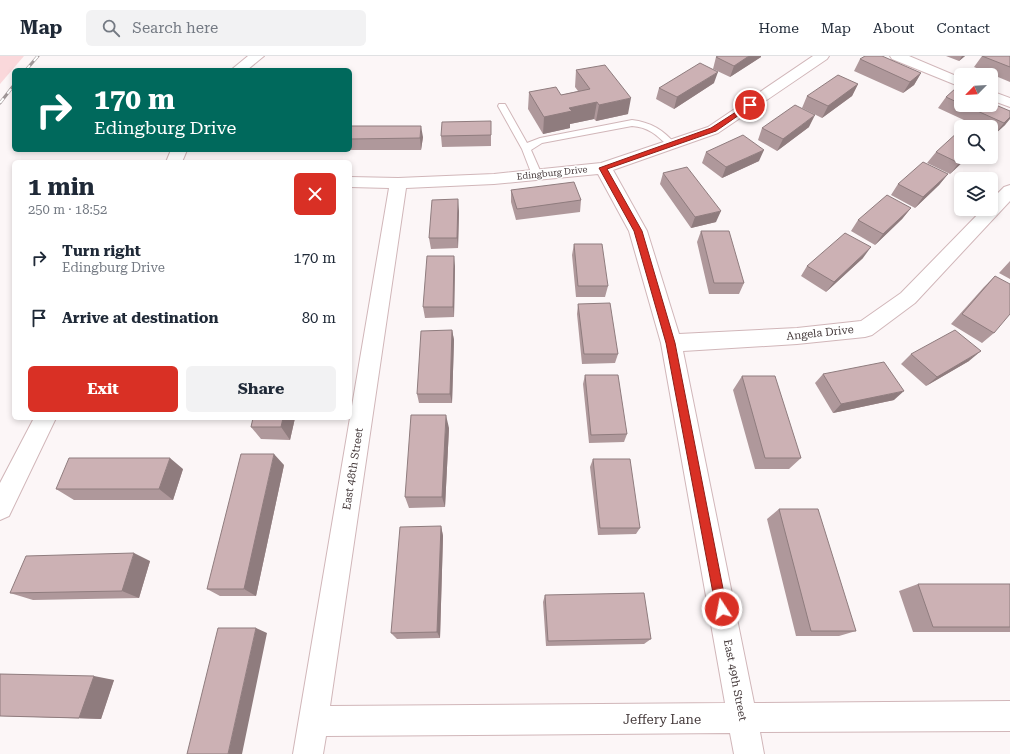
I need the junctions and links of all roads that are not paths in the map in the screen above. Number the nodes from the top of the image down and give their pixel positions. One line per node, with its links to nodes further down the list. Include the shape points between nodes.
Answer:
1 (257, 56): 4 (street)
2 (822, 56): 9 (street, Edingburg Drive, via 714,130)
3 (897, 56): 5 (street)
4 (241, 68)
5 (954, 80)
6 (998, 98): 7 (street)
7 (1010, 103)
8 (502, 106): 10 (lane)
9 (671, 144): 10 (lane, via 655,128 632,122 540,141); 11 (street, Edingburg Drive)
10 (526, 149): 12 (lane)
11 (603, 168): 12 (street, Edingburg Drive); 16 (street, East 49th Street, via 638,231)
12 (536, 175): 14 (street, Edingburg Drive)
13 (352, 182): 14 (street, Edingburg Drive)
14 (398, 183): 21 (street, East 48th Street)
15 (1010, 191): 16 (street, Angela Drive, via 908,298 865,329 797,336)
16 (671, 343): 20 (street, East 49th Street)
17 (45, 420): 18 (street)
18 (0, 508)
19 (1010, 716): 20 (street, Jeffery Lane)
20 (743, 719): 21 (street, Jeffery Lane); 23 (street, East 49th Street)
21 (313, 721): 22 (street, East 48th Street)
22 (308, 754)
23 (749, 754)

